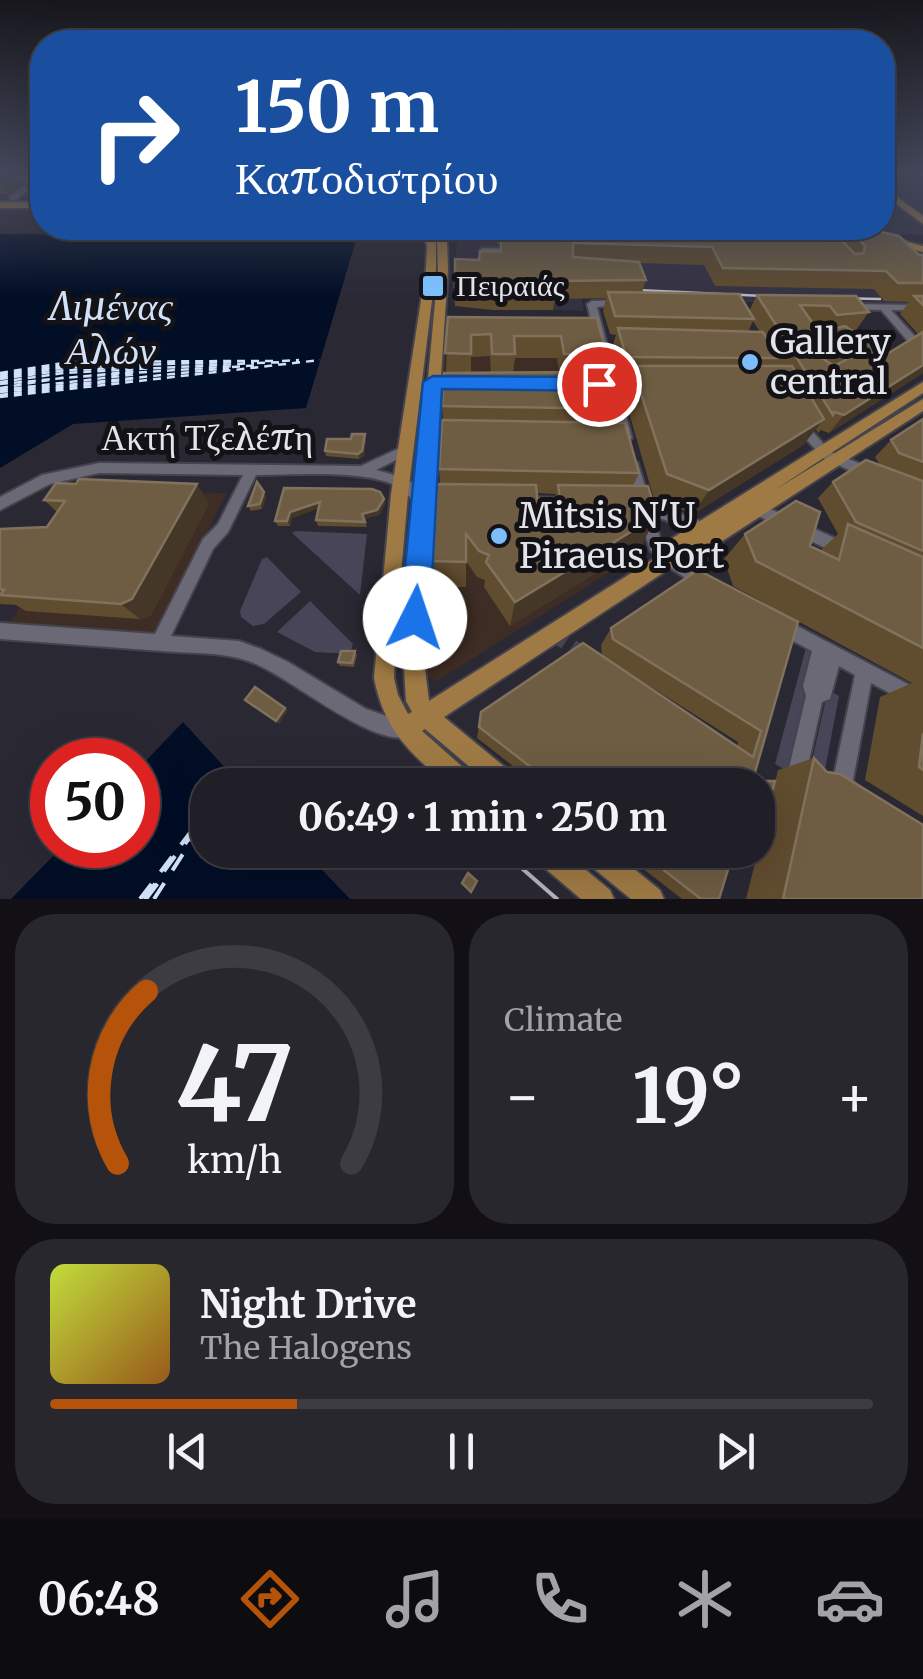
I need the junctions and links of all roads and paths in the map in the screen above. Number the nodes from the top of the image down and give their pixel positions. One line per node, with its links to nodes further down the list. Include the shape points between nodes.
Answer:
1 (438, 240): 19 (main road)
2 (439, 240): 14 (main road, via 443,332)
3 (492, 240): 5 (street, via 489,251)
4 (923, 249): 6 (main road, via 882,242)
5 (530, 252)
6 (923, 257)
7 (639, 304): 11 (street, via 592,304)
8 (831, 307): 9 (street)
9 (884, 308): 10 (street); 13 (street)
10 (923, 308)
11 (598, 336): 12 (street); 30 (street)
12 (622, 341)
13 (923, 352)
14 (433, 382): 15 (street); 25 (main road, via 436,435)
15 (450, 383)
16 (923, 387): 20 (main road)
17 (923, 404): 20 (main road)
18 (797, 418): 20 (street)
19 (404, 451): 22 (street, Ακτή Τζελέπη); 24 (main road)
20 (828, 456): 23 (street); 31 (main road); 32 (main road)
21 (252, 470): 22 (street, Ακτή Τζελέπη); 28 (street, Ακτή Τζελέπη, via 85,469); 38 (street)
22 (362, 471): 24 (street, Ακτή Τζελέπη)
23 (888, 481)
24 (401, 482): 25 (street); 43 (main road, via 384,678 390,708)
25 (423, 501): 26 (street); 42 (main road, via 413,653 417,701)
26 (462, 502)
27 (500, 502): 29 (street)
28 (0, 504)
29 (595, 504)
30 (638, 505): 32 (street); 34 (street, via 655,544)
31 (758, 510): 33 (street); 34 (main road)
32 (702, 528): 34 (main road, via 677,544)
33 (855, 555)
34 (670, 558): 35 (street); 42 (main road)
35 (725, 594)
36 (758, 612): 39 (street, via 788,638)
37 (0, 631): 38 (street)
38 (160, 641): 43 (street, via 255,654 359,716)
39 (827, 650): 40 (street); 46 (street, via 812,686)
40 (866, 670): 41 (street); 47 (street)
41 (923, 702)
42 (426, 716): 43 (main road); 45 (main road)
43 (404, 730): 44 (main road)
44 (447, 768)
45 (489, 768)
46 (798, 772)
47 (850, 790)
48 (565, 868): 50 (main road)
49 (612, 868): 51 (main road)
50 (602, 899)
51 (651, 899)

